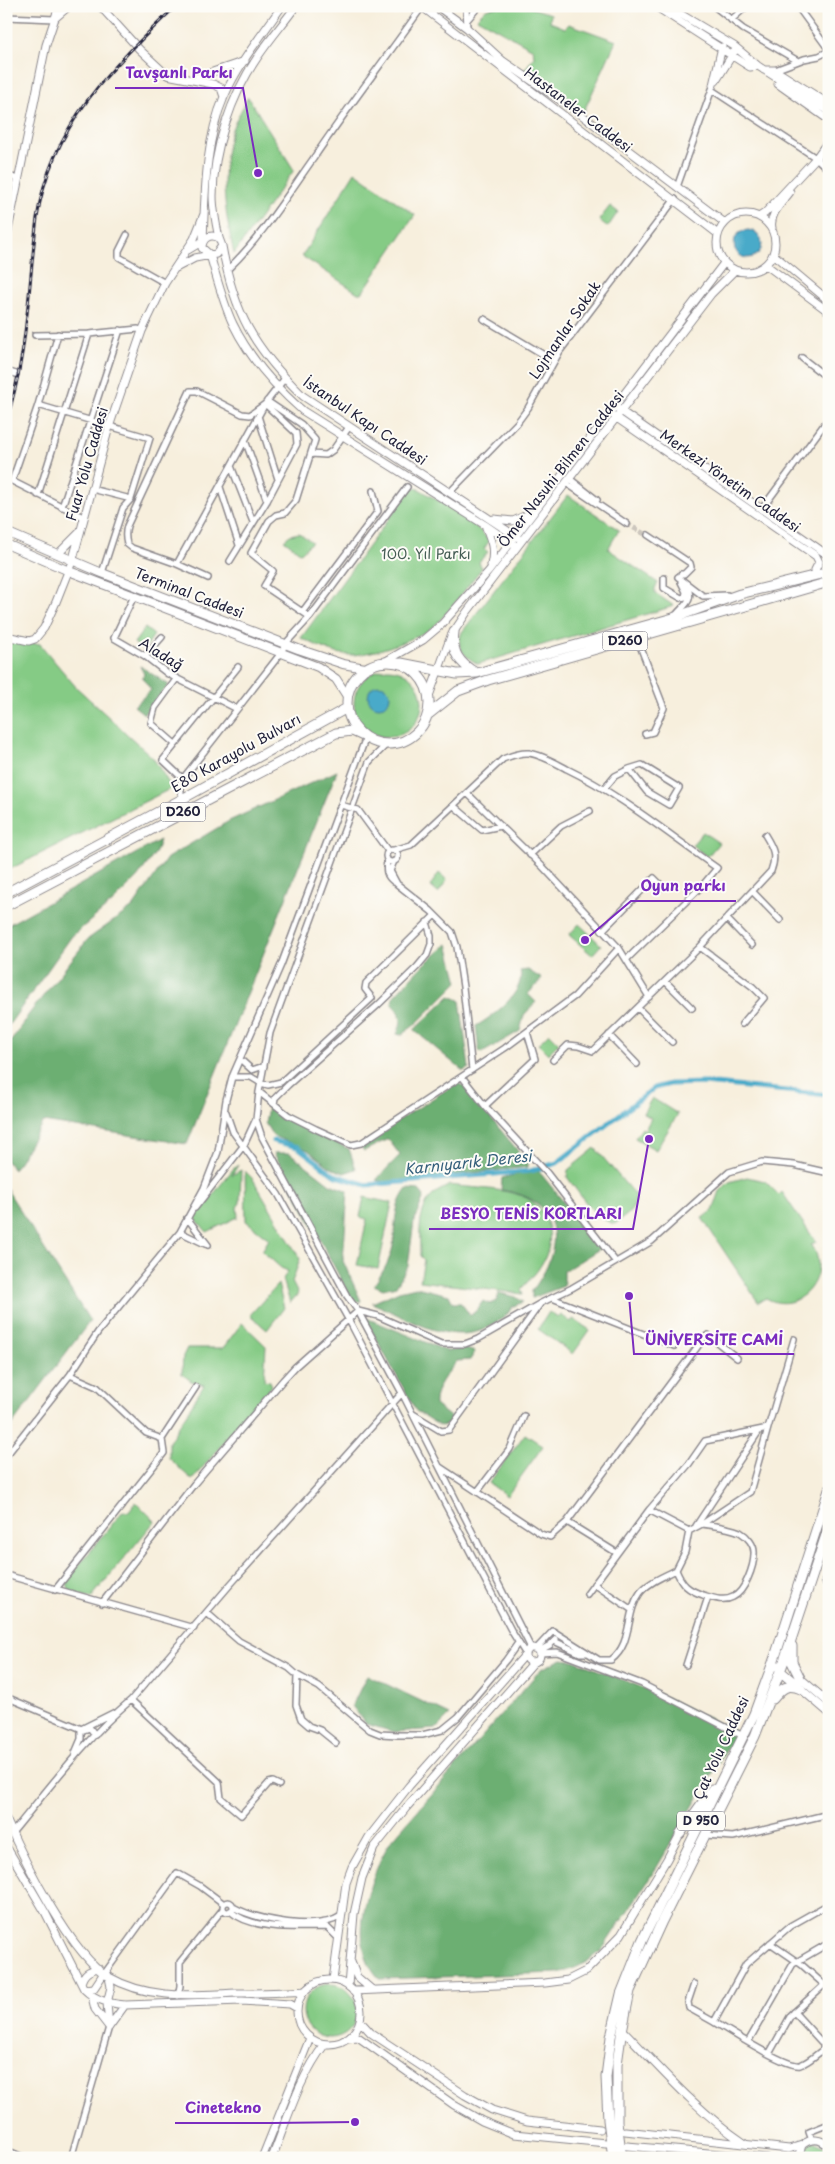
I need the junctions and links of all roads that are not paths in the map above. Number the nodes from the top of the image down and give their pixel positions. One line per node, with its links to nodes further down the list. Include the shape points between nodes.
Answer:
1 (59, 6): 16 (main road)
2 (69, 6): 16 (main road)
3 (100, 6): 29 (main road, via 167,75)
4 (282, 6): 25 (main road)
5 (296, 6): 49 (main road, via 256,59 235,99 226,125 213,194)
6 (437, 6): 19 (main road, Hastaneler Caddesi)
7 (466, 6): 17 (street)
8 (479, 6): 17 (street)
9 (655, 6): 22 (main road)
10 (667, 6): 20 (main road)
11 (714, 6): 18 (street)
12 (747, 6): 18 (street)
13 (797, 6): 23 (street)
14 (421, 7): 41 (main road, Hastaneler Caddesi); 59 (street, via 274,216)
15 (6, 17): 16 (street)
16 (55, 19): 39 (main road, via 46,45)
17 (467, 20): 19 (street)
18 (731, 20): 26 (street)
19 (467, 28): 40 (main road, Hastaneler Caddesi, via 504,61)
20 (725, 41): 21 (main road); 22 (main road)
21 (736, 48): 24 (main road); 27 (main road)
22 (721, 50): 24 (main road); 30 (main road)
23 (829, 50): 26 (street)
24 (732, 56): 27 (main road, via 750,67); 30 (main road)
25 (245, 61): 29 (main road); 31 (main road)
26 (798, 61): 28 (street)
27 (761, 68): 28 (main road); 33 (main road); 34 (main road, via 771,79)
28 (775, 70): 32 (main road)
29 (189, 79): 31 (main road, via 221,88)
30 (712, 87): 36 (street); 40 (street)
31 (224, 97): 42 (main road, via 209,157)
32 (829, 104)
33 (829, 111)
34 (829, 120)
35 (829, 140): 36 (main road)
36 (816, 158): 37 (street); 43 (main road); 45 (main road, via 774,214)
37 (829, 170)
38 (6, 175): 39 (street)
39 (18, 179): 46 (main road)
40 (677, 187): 44 (main road, Hastaneler Caddesi)
41 (674, 199): 47 (main road, Hastaneler Caddesi); 71 (street, Lojmanlar Sokak)
42 (204, 214): 51 (main road); 53 (main road, Fuar Yolu Caddesi)
43 (759, 217): 44 (main road, via 738,215); 45 (main road)
44 (725, 223): 47 (main road)
45 (772, 229): 55 (main road, via 776,242)
46 (7, 231): 50 (main road)
47 (718, 234): 56 (main road, via 718,249)
48 (126, 235): 61 (street, via 119,257)
49 (219, 238): 51 (main road, via 210,236); 52 (main road)
50 (6, 240)
51 (203, 241): 53 (main road); 54 (main road, via 202,248)
52 (222, 246): 54 (main road, via 216,254); 59 (main road, İstanbul Kapı Caddesi)
53 (187, 251): 58 (main road, Fuar Yolu Caddesi)
54 (210, 255): 58 (main road, via 195,258); 76 (main road, via 233,324 250,354)
55 (774, 255): 57 (main road); 62 (main road)
56 (724, 263): 60 (main road); 79 (main road, Ömer Nasuhi Bilmen Caddesi)
57 (766, 265): 60 (main road, via 751,272); 63 (main road)
58 (176, 268): 61 (main road, Fuar Yolu Caddesi)
59 (227, 270): 74 (main road, İstanbul Kapı Caddesi, via 243,320 265,356)
60 (735, 270): 79 (main road, Ömer Nasuhi Bilmen Caddesi, via 711,294)
61 (165, 283): 66 (main road, Fuar Yolu Caddesi)
62 (829, 301)
63 (829, 312)
64 (484, 319): 71 (street)
65 (120, 330): 66 (street); 68 (street); 83 (street)
66 (142, 331): 84 (main road, Fuar Yolu Caddesi)
67 (58, 334): 68 (street); 69 (street); 78 (street)
68 (89, 334): 80 (street)
69 (35, 335)
70 (802, 358): 75 (street)
71 (554, 361): 96 (street, Lojmanlar Sokak, via 517,423)
72 (6, 371): 73 (street)
73 (16, 374)
74 (284, 378): 76 (street); 85 (main road, İstanbul Kapı Caddesi, via 303,396)
75 (829, 379)
76 (277, 387): 77 (street); 86 (main road, via 303,411)
77 (266, 402): 81 (street); 88 (street, via 281,409 310,433 316,440); 90 (street, via 298,438); 120 (street, via 250,415 197,391 190,391 185,399 125,534 127,544 132,548)
78 (38, 405): 80 (street); 97 (street, via 12,481)
79 (616, 412): 91 (main road, Ömer Nasuhi Bilmen Caddesi); 101 (main road, Ömer Nasuhi Bilmen Caddesi); 102 (main road, Merkezi Yönetim Caddesi); 123 (main road, Merkezi Yönetim Caddesi, via 816,556 819,562)
80 (66, 413): 83 (street); 97 (street)
81 (258, 416): 87 (street); 90 (street)
82 (829, 418): 102 (street)
83 (91, 420): 84 (street); 100 (street)
84 (109, 426): 94 (main road, Fuar Yolu Caddesi); 98 (street, via 150,438)
85 (349, 427): 86 (street); 96 (main road, İstanbul Kapı Caddesi)
86 (342, 437): 88 (street, via 326,455); 107 (main road)
87 (245, 440): 89 (street); 99 (street)
88 (311, 454): 136 (street, via 296,500 285,513 269,521 252,553 272,572 264,586)
89 (232, 466): 92 (street); 105 (street)
90 (278, 479): 99 (street)
91 (568, 481): 106 (street); 111 (main road, Ömer Nasuhi Bilmen Caddesi)
92 (220, 487): 114 (street); 120 (street)
93 (407, 487): 137 (street)
94 (92, 489): 98 (street); 104 (main road, Fuar Yolu Caddesi)
95 (373, 491): 136 (street, via 378,510)
96 (450, 492): 103 (main road, İstanbul Kapı Caddesi)
97 (38, 495): 100 (street)
98 (131, 499): 126 (street, via 123,508)
99 (266, 500): 105 (street)
100 (62, 507): 104 (street)
101 (535, 510): 103 (main road, via 513,522); 111 (main road, Ömer Nasuhi Bilmen Caddesi)
102 (762, 510): 117 (main road, Merkezi Yönetim Caddesi)
103 (483, 514): 111 (main road, İstanbul Kapı Caddesi)
104 (83, 517): 109 (main road, Fuar Yolu Caddesi)
105 (253, 522): 114 (street)
106 (627, 523)
107 (485, 525): 112 (main road); 124 (main road, via 494,555)
108 (6, 532): 116 (main road, Terminal Caddesi)
109 (80, 532): 116 (main road); 118 (main road, Fuar Yolu Caddesi)
110 (648, 536): 127 (street, via 690,563 688,571)
111 (519, 538): 112 (main road, Ömer Nasuhi Bilmen Caddesi); 115 (main road, Ömer Nasuhi Bilmen Caddesi)
112 (510, 543): 115 (main road); 124 (main road, Ömer Nasuhi Bilmen Caddesi)
113 (6, 544): 122 (main road, Terminal Caddesi)
114 (239, 545): 119 (street)
115 (517, 547): 139 (main road, Ömer Nasuhi Bilmen Caddesi)
116 (59, 554): 118 (main road, Terminal Caddesi)
117 (829, 556)
118 (73, 559): 122 (main road, Fuar Yolu Caddesi); 126 (main road, Terminal Caddesi)
119 (230, 561)
120 (177, 564): 128 (street)
121 (829, 566): 123 (highway)
122 (69, 570): 135 (main road, Terminal Caddesi); 140 (main road, Fuar Yolu Caddesi, via 40,634 29,641)
123 (815, 570): 130 (highway)
124 (489, 571): 146 (main road, Ömer Nasuhi Bilmen Caddesi, via 424,640)
125 (829, 572): 130 (highway, D260)
126 (102, 573): 143 (main road, Terminal Caddesi)
127 (681, 574): 129 (street, via 686,592 681,598 664,588); 134 (street, via 703,596); 138 (street, via 690,592 690,600 679,608)
128 (208, 578)
129 (664, 578)
130 (794, 581): 134 (highway, D260)
131 (829, 582): 133 (highway, D260)
132 (829, 586): 133 (highway)
133 (799, 591): 142 (highway, D260)
134 (740, 594): 138 (highway, D260)
135 (134, 596): 144 (main road, Terminal Caddesi); 145 (street, Aladağ, via 114,638)
136 (302, 611): 137 (street)
137 (310, 617): 143 (street)
138 (673, 618): 151 (highway, D260)
139 (454, 632): 150 (main road, Ömer Nasuhi Bilmen Caddesi); 151 (highway, via 455,653)
140 (6, 636)
141 (162, 637): 145 (street)
142 (637, 638): 158 (highway, D260, via 488,680 458,691); 159 (street, via 664,708 653,732)
143 (286, 643): 144 (street); 149 (main road, Terminal Caddesi, via 343,664)
144 (281, 652): 154 (main road, Terminal Caddesi, via 323,670 336,679); 157 (street)
145 (145, 656): 152 (street, Aladağ)
146 (386, 661): 147 (highway); 149 (highway)
147 (401, 663): 150 (highway); 155 (highway, via 420,675)
148 (238, 667): 153 (street)
149 (365, 668): 154 (highway, via 350,686)
150 (438, 671): 151 (highway, D260); 155 (main road, Ömer Nasuhi Bilmen Caddesi)
151 (476, 673)
152 (177, 678): 153 (street, Aladağ); 161 (street, via 155,708 151,723)
153 (215, 696): 157 (street, Aladağ); 161 (street)
154 (347, 696): 156 (highway)
155 (429, 696): 158 (highway)
156 (347, 708): 160 (highway, via 350,719); 167 (highway, E80 Karayolu Bulvarı / D260)
157 (237, 709): 164 (street)
158 (428, 714): 162 (highway, D260, via 424,725 415,734)
159 (645, 734)
160 (364, 737): 162 (highway, D260, via 382,744); 168 (street); 182 (highway, E80 Karayolu Bulvarı / D260, via 352,731 336,733)
161 (175, 744): 164 (street, via 163,760)
162 (393, 744): 170 (street, via 385,746 369,762)
163 (629, 769): 163 (street, via 647,792 669,805 679,788 642,765); 165 (street, via 615,776)
164 (183, 779): 167 (street, via 181,793)
165 (604, 789): 166 (street, via 553,762 528,753 503,759); 191 (street, via 717,868)
166 (467, 793): 169 (street); 172 (street)
167 (184, 798): 180 (highway, E80 Karayolu Bulvarı / D260)
168 (341, 805): 170 (street); 202 (street, via 281,965)
169 (454, 806): 172 (street, via 482,830); 174 (street, via 411,845)
170 (352, 808): 174 (street, via 358,810); 205 (street, via 270,1033)
171 (590, 811): 175 (street, via 561,826)
172 (500, 826): 175 (street)
173 (765, 835): 181 (street, via 774,849 773,865)
174 (391, 850): 176 (street); 177 (street, via 399,856)
175 (530, 855): 187 (street)
176 (387, 859): 177 (street); 178 (street, via 385,872)
177 (394, 861): 178 (street, via 390,871)
178 (397, 884): 183 (street)
179 (663, 887): 187 (street, via 654,878)
180 (6, 892)
181 (753, 892): 184 (street); 185 (street)
182 (6, 906)
183 (435, 915): 186 (street); 206 (street, via 452,932 457,947)
184 (727, 919): 188 (street); 189 (street)
185 (780, 920)
186 (427, 922): 194 (street, via 366,983 365,989); 195 (street, via 431,936 427,955)
187 (602, 931): 190 (street)
188 (752, 945)
189 (700, 947): 192 (street); 198 (street, via 764,998)
190 (620, 948): 191 (street); 199 (street, via 575,996)
191 (627, 959): 193 (street)
192 (665, 981): 193 (street); 197 (street)
193 (649, 997): 196 (street)
194 (372, 998): 195 (street); 209 (street, via 281,1082)
195 (378, 1006): 211 (street, via 288,1085 275,1098)
196 (638, 1008): 200 (street); 201 (street)
197 (692, 1008)
198 (742, 1024)
199 (526, 1032): 206 (street); 212 (street, via 535,1059)
200 (609, 1036): 203 (street, via 593,1051 568,1045); 204 (street)
201 (672, 1042)
202 (240, 1059): 205 (street, via 252,1070); 207 (street)
203 (553, 1060)
204 (637, 1064)
205 (264, 1066): 209 (street)
206 (472, 1070): 208 (street)
207 (232, 1077): 209 (street, via 251,1077); 213 (street)
208 (463, 1078): 211 (street, via 362,1142 351,1145 288,1115); 212 (street)
209 (261, 1083): 210 (street)
210 (259, 1092): 211 (street); 214 (street)
211 (274, 1104)
212 (485, 1106): 221 (street, via 547,1173)
213 (225, 1111): 215 (street, via 233,1132); 217 (street, via 218,1152)
214 (256, 1119): 215 (street); 219 (street, via 262,1137)
215 (244, 1145): 217 (street); 220 (street, via 278,1194)
216 (829, 1173): 221 (street, via 770,1162 743,1166 729,1172 652,1241)
217 (186, 1222): 218 (street); 218 (street, via 208,1245)
218 (180, 1232): 229 (street, via 98,1332)
219 (317, 1240): 220 (street); 224 (street)
220 (307, 1246): 225 (street)
221 (615, 1261): 222 (street)
222 (552, 1298): 223 (street); 227 (street)
223 (541, 1303): 224 (street, via 478,1339 451,1345); 233 (street, via 449,1430 441,1431)
224 (358, 1311): 225 (street); 231 (street)
225 (348, 1319): 232 (street); 260 (street, via 283,1380 194,1484)
226 (794, 1339): 235 (street)
227 (674, 1346)
228 (737, 1358): 245 (street, via 708,1335 704,1338)
229 (70, 1375): 237 (street, via 97,1387 146,1433); 238 (street)
230 (196, 1386): 237 (street)
231 (402, 1393): 232 (street); 233 (street)
232 (394, 1403): 244 (street); 262 (street)
233 (412, 1414): 239 (street)
234 (524, 1416): 241 (street, via 510,1449)
235 (768, 1428): 236 (street); 246 (street, via 750,1492)
236 (759, 1431): 242 (street, via 705,1441); 246 (street)
237 (162, 1439): 256 (street, via 164,1453)
238 (6, 1456)
239 (439, 1467): 241 (street); 243 (street)
240 (829, 1490): 270 (highway, Çat Yolu Caddesi / D 950)
241 (477, 1492): 245 (street, via 546,1536 550,1537)
242 (649, 1510): 248 (street); 249 (street)
243 (464, 1515): 244 (street); 254 (street)
244 (454, 1520): 257 (street)
245 (567, 1522): 249 (street)
246 (699, 1525): 248 (street); 259 (street, via 741,1532 755,1552 744,1590 733,1598 720,1600)
247 (829, 1526): 265 (highway, Çat Yolu Caddesi / D 950)
248 (689, 1531): 251 (street)
249 (617, 1553): 253 (street)
250 (829, 1565): 255 (street, via 825,1582)
251 (676, 1570): 259 (street, via 687,1588); 261 (street, via 641,1591)
252 (6, 1575): 256 (street)
253 (594, 1584): 258 (street); 261 (street)
254 (500, 1586): 257 (street); 268 (street)
255 (829, 1587)
256 (54, 1590): 260 (street)
257 (492, 1591): 267 (street)
258 (587, 1594)
259 (708, 1596): 272 (street)
260 (102, 1603): 263 (street)
261 (632, 1610): 269 (street, via 625,1642 612,1660 602,1661)
262 (207, 1613): 263 (street); 274 (street, via 239,1642 289,1668)
263 (194, 1628): 278 (street)
264 (560, 1636): 266 (street); 268 (street, via 553,1631); 269 (street)
265 (791, 1638): 273 (highway, Çat Yolu Caddesi / D 950); 275 (highway, via 792,1662)
266 (554, 1641): 268 (street); 269 (street)
267 (518, 1643): 268 (street); 274 (street, via 458,1717 442,1730 422,1735 398,1736 370,1730 319,1687)
268 (533, 1651): 271 (main road, via 539,1658); 271 (main road, via 528,1660); 285 (street, via 557,1652 642,1684); 299 (main road, via 409,1786 369,1837 346,1883)
269 (588, 1654)
270 (775, 1657): 273 (highway); 285 (highway, Çat Yolu Caddesi / D 950)
271 (534, 1662): 303 (main road, via 374,1848 362,1878 354,1914)
272 (686, 1665)
273 (780, 1671): 276 (highway); 280 (highway, Çat Yolu Caddesi / D 950)
274 (297, 1676): 286 (street, via 296,1705 301,1719)
275 (800, 1678): 279 (main road)
276 (801, 1689): 280 (highway, via 789,1685 780,1689); 282 (main road)
277 (6, 1697): 283 (street)
278 (131, 1700): 281 (street); 289 (street, via 219,1782 221,1798 242,1815 269,1783)
279 (829, 1703)
280 (766, 1708): 294 (highway, Çat Yolu Caddesi / D 950)
281 (118, 1710): 283 (street); 284 (street)
282 (829, 1713)
283 (82, 1729): 284 (street, via 86,1736); 287 (street)
284 (94, 1736): 287 (street)
285 (744, 1736): 288 (highway, Çat Yolu Caddesi / D 950)
286 (336, 1743)
287 (73, 1758): 292 (street)
288 (726, 1768): 293 (highway); 336 (highway, Çat Yolu Caddesi / D 950, via 642,1941 621,1994 606,2077)
289 (279, 1785)
290 (829, 1814): 294 (street, via 733,1837)
291 (6, 1819): 292 (main road)
292 (12, 1833): 305 (main road, via 67,1932)
293 (680, 1834): 311 (main road, via 621,1935 586,1972 568,1980 545,1983)
294 (705, 1835): 322 (highway, Çat Yolu Caddesi / D 950, via 630,1991)
295 (6, 1846): 308 (main road)
296 (829, 1904): 301 (street, via 790,1926)
297 (224, 1906): 298 (street); 298 (street, via 231,1902); 305 (street, via 177,1873); 313 (street, via 180,1962)
298 (231, 1909): 299 (street, via 267,1920 321,1924); 300 (street, via 239,1917 257,1923 327,1927)
299 (341, 1916): 300 (main road)
300 (338, 1938): 306 (main road)
301 (770, 1943): 304 (street); 320 (street, via 744,1968)
302 (829, 1943): 304 (street)
303 (350, 1961): 310 (main road); 311 (main road, via 358,1977)
304 (797, 1961): 309 (street); 325 (street, via 791,1966)
305 (104, 1972): 308 (main road, via 94,1988); 308 (main road, via 88,1972 83,1976); 313 (main road, via 152,1993); 315 (main road, via 111,1987)
306 (333, 1980): 310 (main road); 312 (main road, via 322,1980)
307 (694, 1984): 320 (street, via 689,2008)
308 (83, 1986): 314 (main road)
309 (826, 1987): 318 (street)
310 (351, 1989): 311 (main road); 319 (main road, via 360,2004)
311 (371, 1989)
312 (304, 1991): 313 (main road); 317 (main road)
313 (178, 1996)
314 (92, 1997): 315 (main road); 321 (main road)
315 (107, 2003): 316 (main road); 321 (main road)
316 (125, 2005): 317 (main road, via 258,2001 290,2004); 321 (main road)
317 (297, 2008): 323 (main road, via 298,2021)
318 (794, 2012): 327 (street); 328 (street)
319 (360, 2021): 324 (main road); 330 (main road, via 371,2033 492,2110 527,2121)
320 (714, 2022): 325 (street)
321 (109, 2027): 340 (street)
322 (622, 2029): 334 (main road, via 701,2108); 345 (highway, Çat Yolu Caddesi / D 950, via 617,2064 617,2122)
323 (310, 2038): 326 (main road); 341 (main road)
324 (347, 2038): 326 (main road); 336 (main road, via 358,2037 482,2121 514,2134)
325 (748, 2042): 328 (street)
326 (325, 2044): 342 (main road, via 303,2083)
327 (827, 2046): 328 (street, via 799,2065)
328 (770, 2054)
329 (829, 2124): 332 (street, via 809,2132)
330 (600, 2129)
331 (625, 2131): 334 (main road)
332 (812, 2140): 333 (main road); 335 (main road)
333 (827, 2144)
334 (746, 2145): 335 (main road, via 789,2149)
335 (802, 2145): 349 (main road)
336 (609, 2146): 343 (main road); 344 (highway, Çat Yolu Caddesi / D 950)
337 (627, 2146): 348 (main road)
338 (6, 2150): 339 (street)
339 (25, 2158)
340 (71, 2158)
341 (262, 2158)
342 (272, 2158)
343 (608, 2158)
344 (613, 2158)
345 (622, 2158)
346 (689, 2158): 347 (street)
347 (703, 2158)
348 (767, 2158)
349 (798, 2158)

